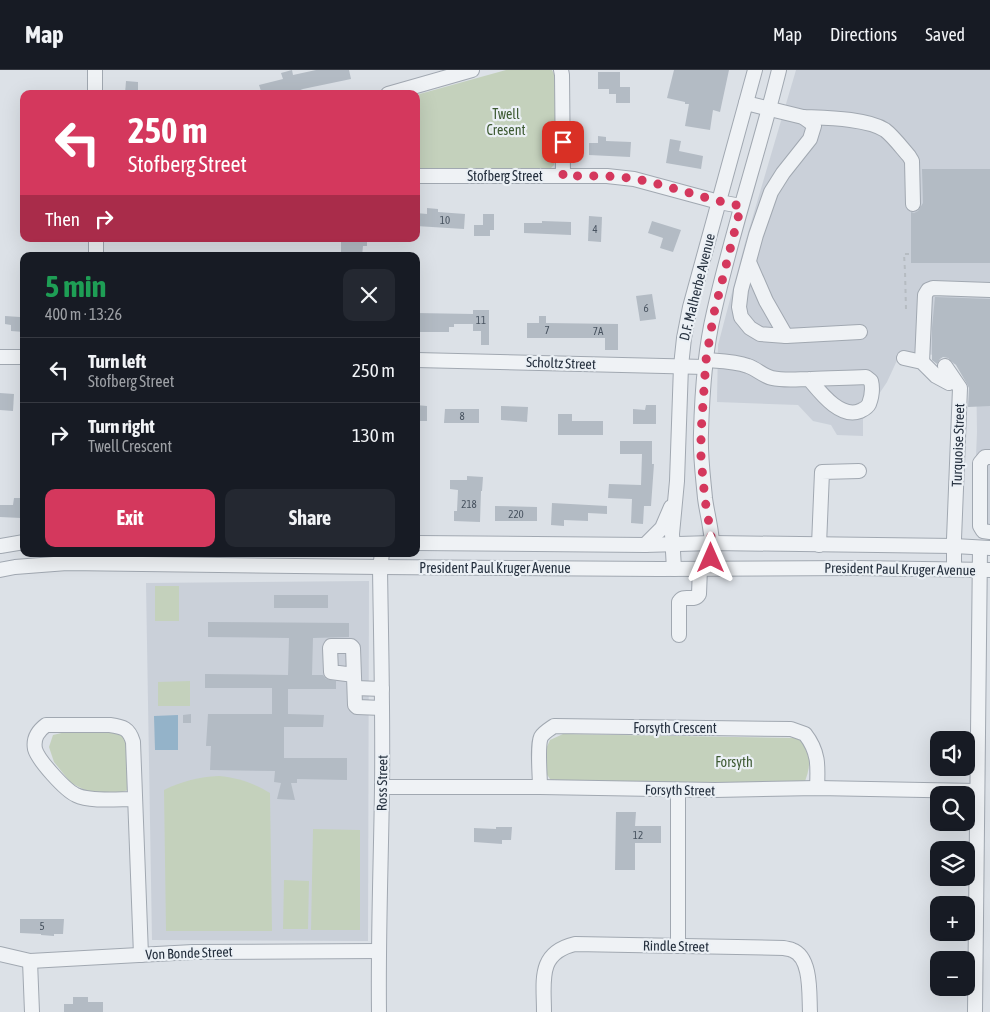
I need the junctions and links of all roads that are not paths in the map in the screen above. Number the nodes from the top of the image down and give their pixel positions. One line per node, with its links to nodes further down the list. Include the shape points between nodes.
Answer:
1 (95, 70): 6 (street)
2 (472, 70): 7 (street)
3 (561, 70): 12 (street)
4 (755, 70): 8 (street, D.F. Malherbe Avenue)
5 (779, 70): 9 (street, D.F. Malherbe Avenue)
6 (95, 90)
7 (402, 90)
8 (746, 103): 9 (street); 13 (street, D.F. Malherbe Avenue)
9 (770, 109): 10 (street); 15 (street, D.F. Malherbe Avenue)
10 (803, 117): 14 (street, via 846,119 885,130 912,161); 16 (street, via 814,126 813,131 771,192)
11 (420, 176): 12 (street, Stofberg Street)
12 (563, 176): 13 (street, Stofberg Street, via 634,179)
13 (719, 202): 15 (street, Stofberg Street); 26 (street, D.F. Malherbe Avenue, via 690,308)
14 (913, 204)
15 (741, 206): 25 (street, D.F. Malherbe Avenue, via 714,313)
16 (749, 262): 19 (street); 19 (street, via 741,290 741,317 760,334)
17 (990, 290): 24 (street, via 928,290 925,294)
18 (860, 332): 19 (street)
19 (786, 336)
20 (0, 357): 21 (street)
21 (20, 357)
22 (904, 358): 24 (street, Turquoise Street)
23 (420, 360): 26 (street, Scholtz Street)
24 (922, 362): 39 (street, Turquoise Street, via 949,383 946,366 960,388)
25 (706, 363): 26 (street, Scholtz Street); 27 (street, Scholtz Street, via 750,366 773,379); 34 (street, D.F. Malherbe Avenue, via 701,458)
26 (681, 366): 30 (street, D.F. Malherbe Avenue)
27 (810, 379)
28 (990, 457): 31 (street, via 985,457 980,463 980,526 983,531)
29 (859, 471): 37 (street, via 822,472)
30 (675, 497): 35 (street, via 662,528); 36 (street, D.F. Malherbe Avenue)
31 (990, 532)
32 (20, 543): 38 (street)
33 (420, 543): 35 (street, President Paul Kruger Avenue)
34 (712, 543): 36 (street, President Paul Kruger Avenue); 37 (street, President Paul Kruger Avenue); 43 (street, D.F. Malherbe Avenue, via 711,558)
35 (645, 545): 36 (street, President Paul Kruger Avenue)
36 (672, 545): 44 (street, D.F. Malherbe Avenue)
37 (819, 545): 39 (street, President Paul Kruger Avenue)
38 (0, 546)
39 (954, 546): 40 (street, President Paul Kruger Avenue); 45 (street, Turquoise Street)
40 (985, 548): 47 (street)
41 (247, 560): 42 (street, President Paul Kruger Avenue); 46 (street, President Paul Kruger Avenue, via 67,563)
42 (381, 560): 44 (street, President Paul Kruger Avenue); 49 (street, Ross Street)
43 (703, 568): 44 (street, President Paul Kruger Avenue); 45 (street, President Paul Kruger Avenue); 48 (street, D.F. Malherbe Avenue, via 697,597 684,598 679,602)
44 (674, 569)
45 (954, 569): 47 (street, President Paul Kruger Avenue)
46 (0, 570)
47 (985, 570): 55 (street)
48 (679, 635)
49 (382, 689): 50 (street, Ross Street); 50 (street, via 354,682 357,707)
50 (382, 708): 51 (street, Ross Street)
51 (382, 787): 52 (street, Forsyth Street); 58 (street, Ross Street)
52 (540, 787): 53 (street, Forsyth Crescent, via 542,736 554,726 790,730 805,734 814,747); 54 (street, Forsyth Street)
53 (817, 788): 54 (street, Forsyth Street); 55 (street, Forsyth Street)
54 (678, 790): 57 (street)
55 (977, 791): 66 (street)
56 (134, 799): 56 (street, via 133,742 127,730 110,725 46,725 39,730 35,750 68,790 77,796 95,800); 60 (street)
57 (678, 946): 64 (street, Rindle Street, via 575,944 565,947 545,966); 65 (street, Rindle Street, via 794,950 808,972)
58 (378, 951): 60 (street, Von Bonde Street); 63 (street, Ross Street)
59 (0, 954): 61 (street, Von Bonde Street)
60 (140, 955): 61 (street, Von Bonde Street)
61 (30, 961): 62 (street)
62 (32, 1012)
63 (379, 1012)
64 (544, 1012)
65 (810, 1012)
66 (975, 1012)

